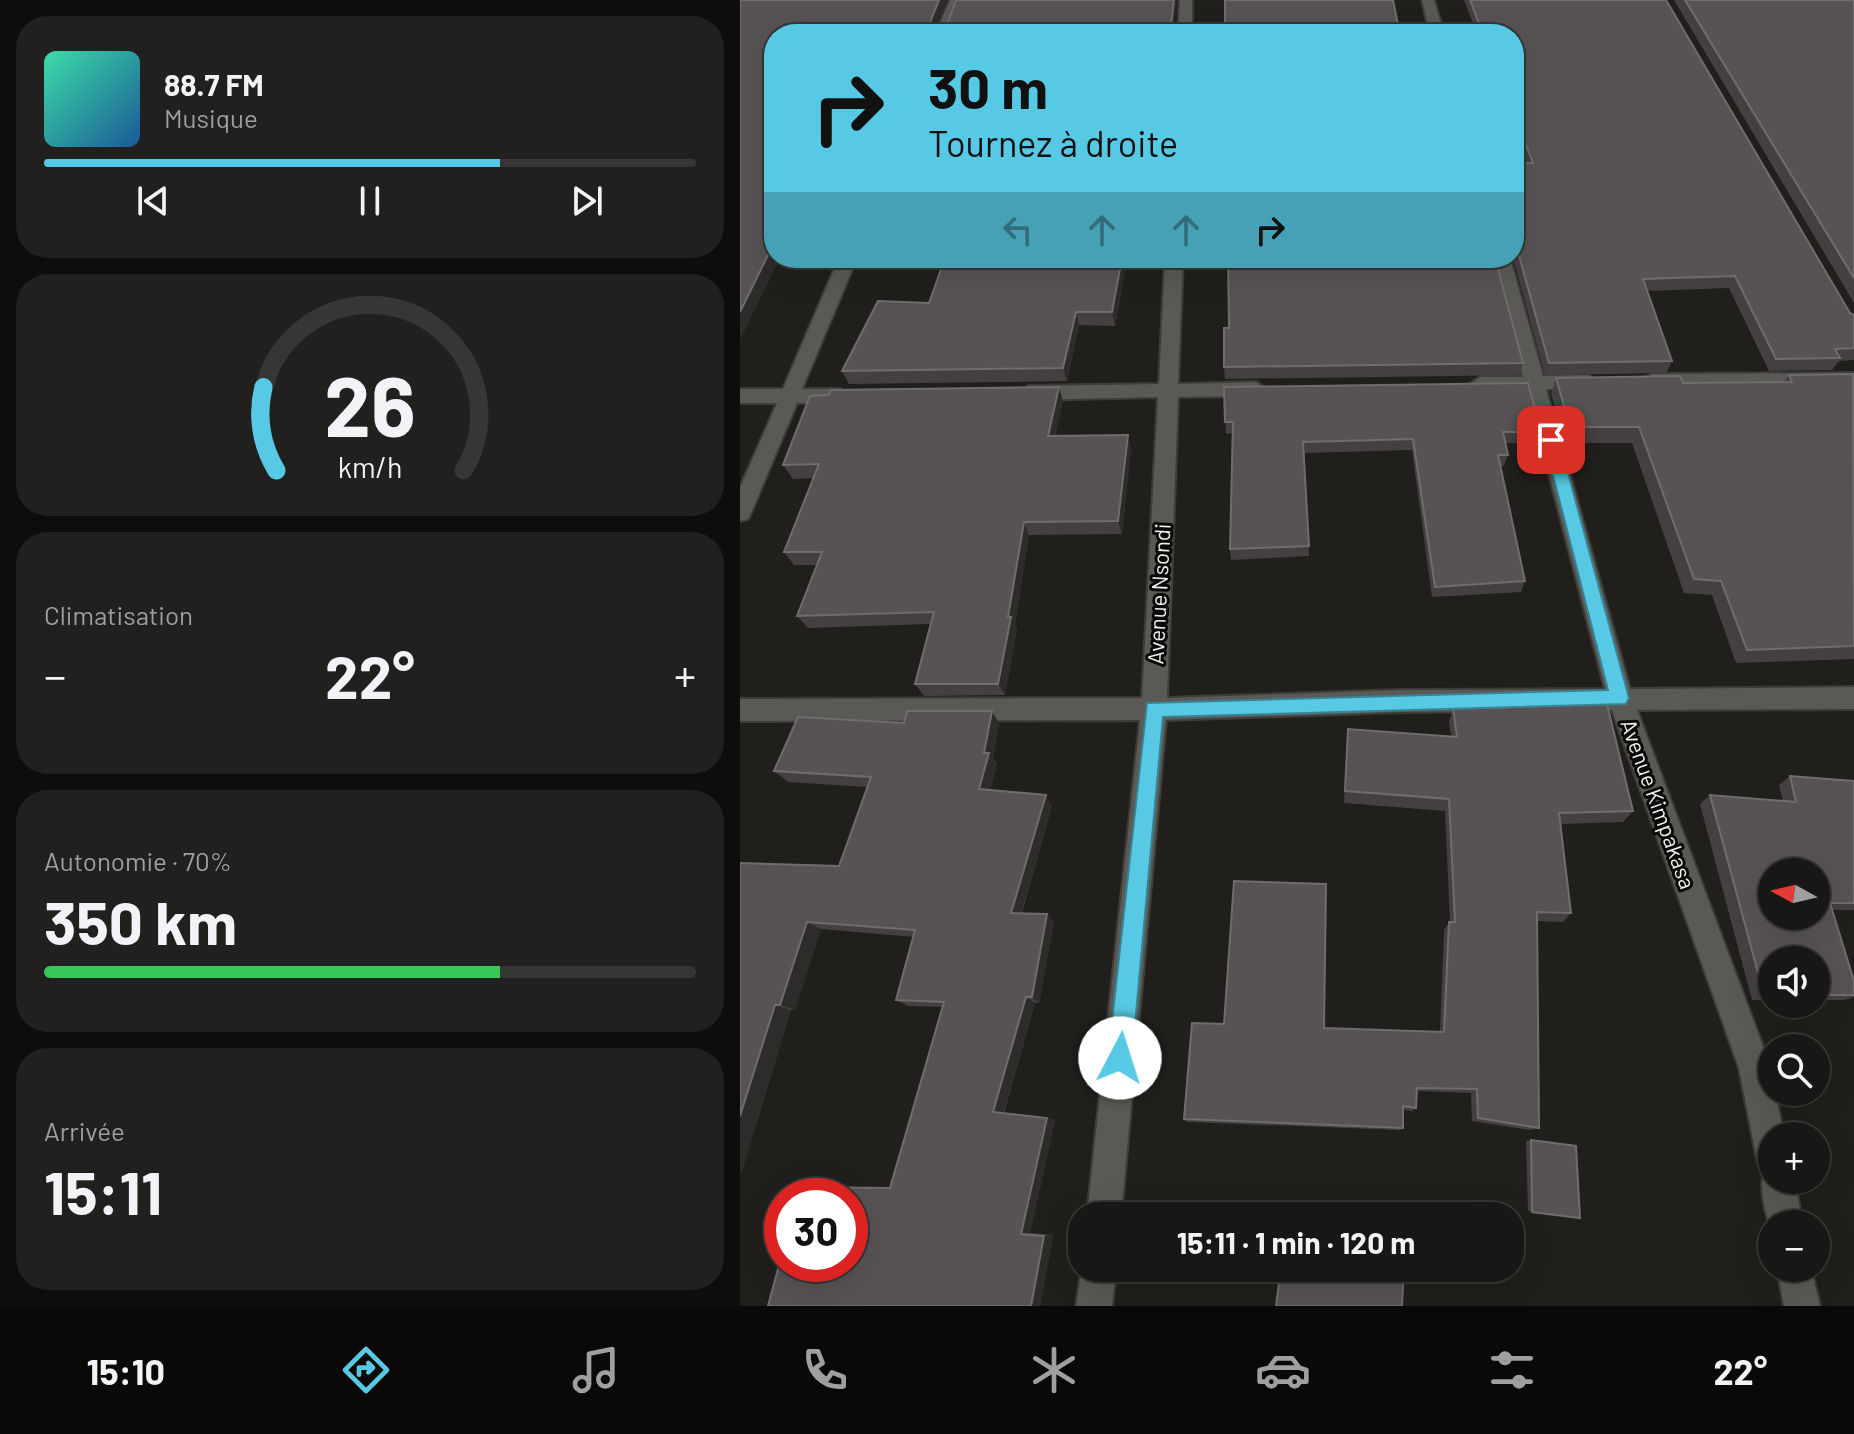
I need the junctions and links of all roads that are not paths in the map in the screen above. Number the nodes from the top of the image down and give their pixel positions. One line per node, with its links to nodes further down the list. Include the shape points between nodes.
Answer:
1 (956, 0): 4 (street)
2 (1186, 0): 5 (street)
3 (1428, 0): 6 (street)
4 (946, 24)
5 (1185, 24)
6 (1434, 24)
7 (844, 268): 18 (street)
8 (1174, 268): 14 (street, Avenue Nsondi)
9 (1504, 268): 11 (street, Avenue Kimpakasa)
10 (1854, 380): 11 (street)
11 (1536, 382): 12 (street); 20 (street, Avenue Kimpakasa)
12 (1456, 384)
13 (1280, 388): 14 (street)
14 (1168, 391): 15 (street); 22 (street, Avenue Nsondi)
15 (1010, 393)
16 (852, 395): 18 (street)
17 (740, 396): 18 (street)
18 (789, 396): 19 (street)
19 (740, 513)
20 (1620, 698): 21 (street); 22 (street); 24 (street, Avenue Kimpakasa, via 1755,1068)
21 (1854, 698)
22 (1154, 709): 23 (street); 25 (street, Avenue Nsondi)
23 (740, 710)
24 (1766, 1122)
25 (1105, 1202)
26 (1097, 1282): 28 (street)
27 (1797, 1282): 29 (street)
28 (1094, 1306)
29 (1802, 1306)

